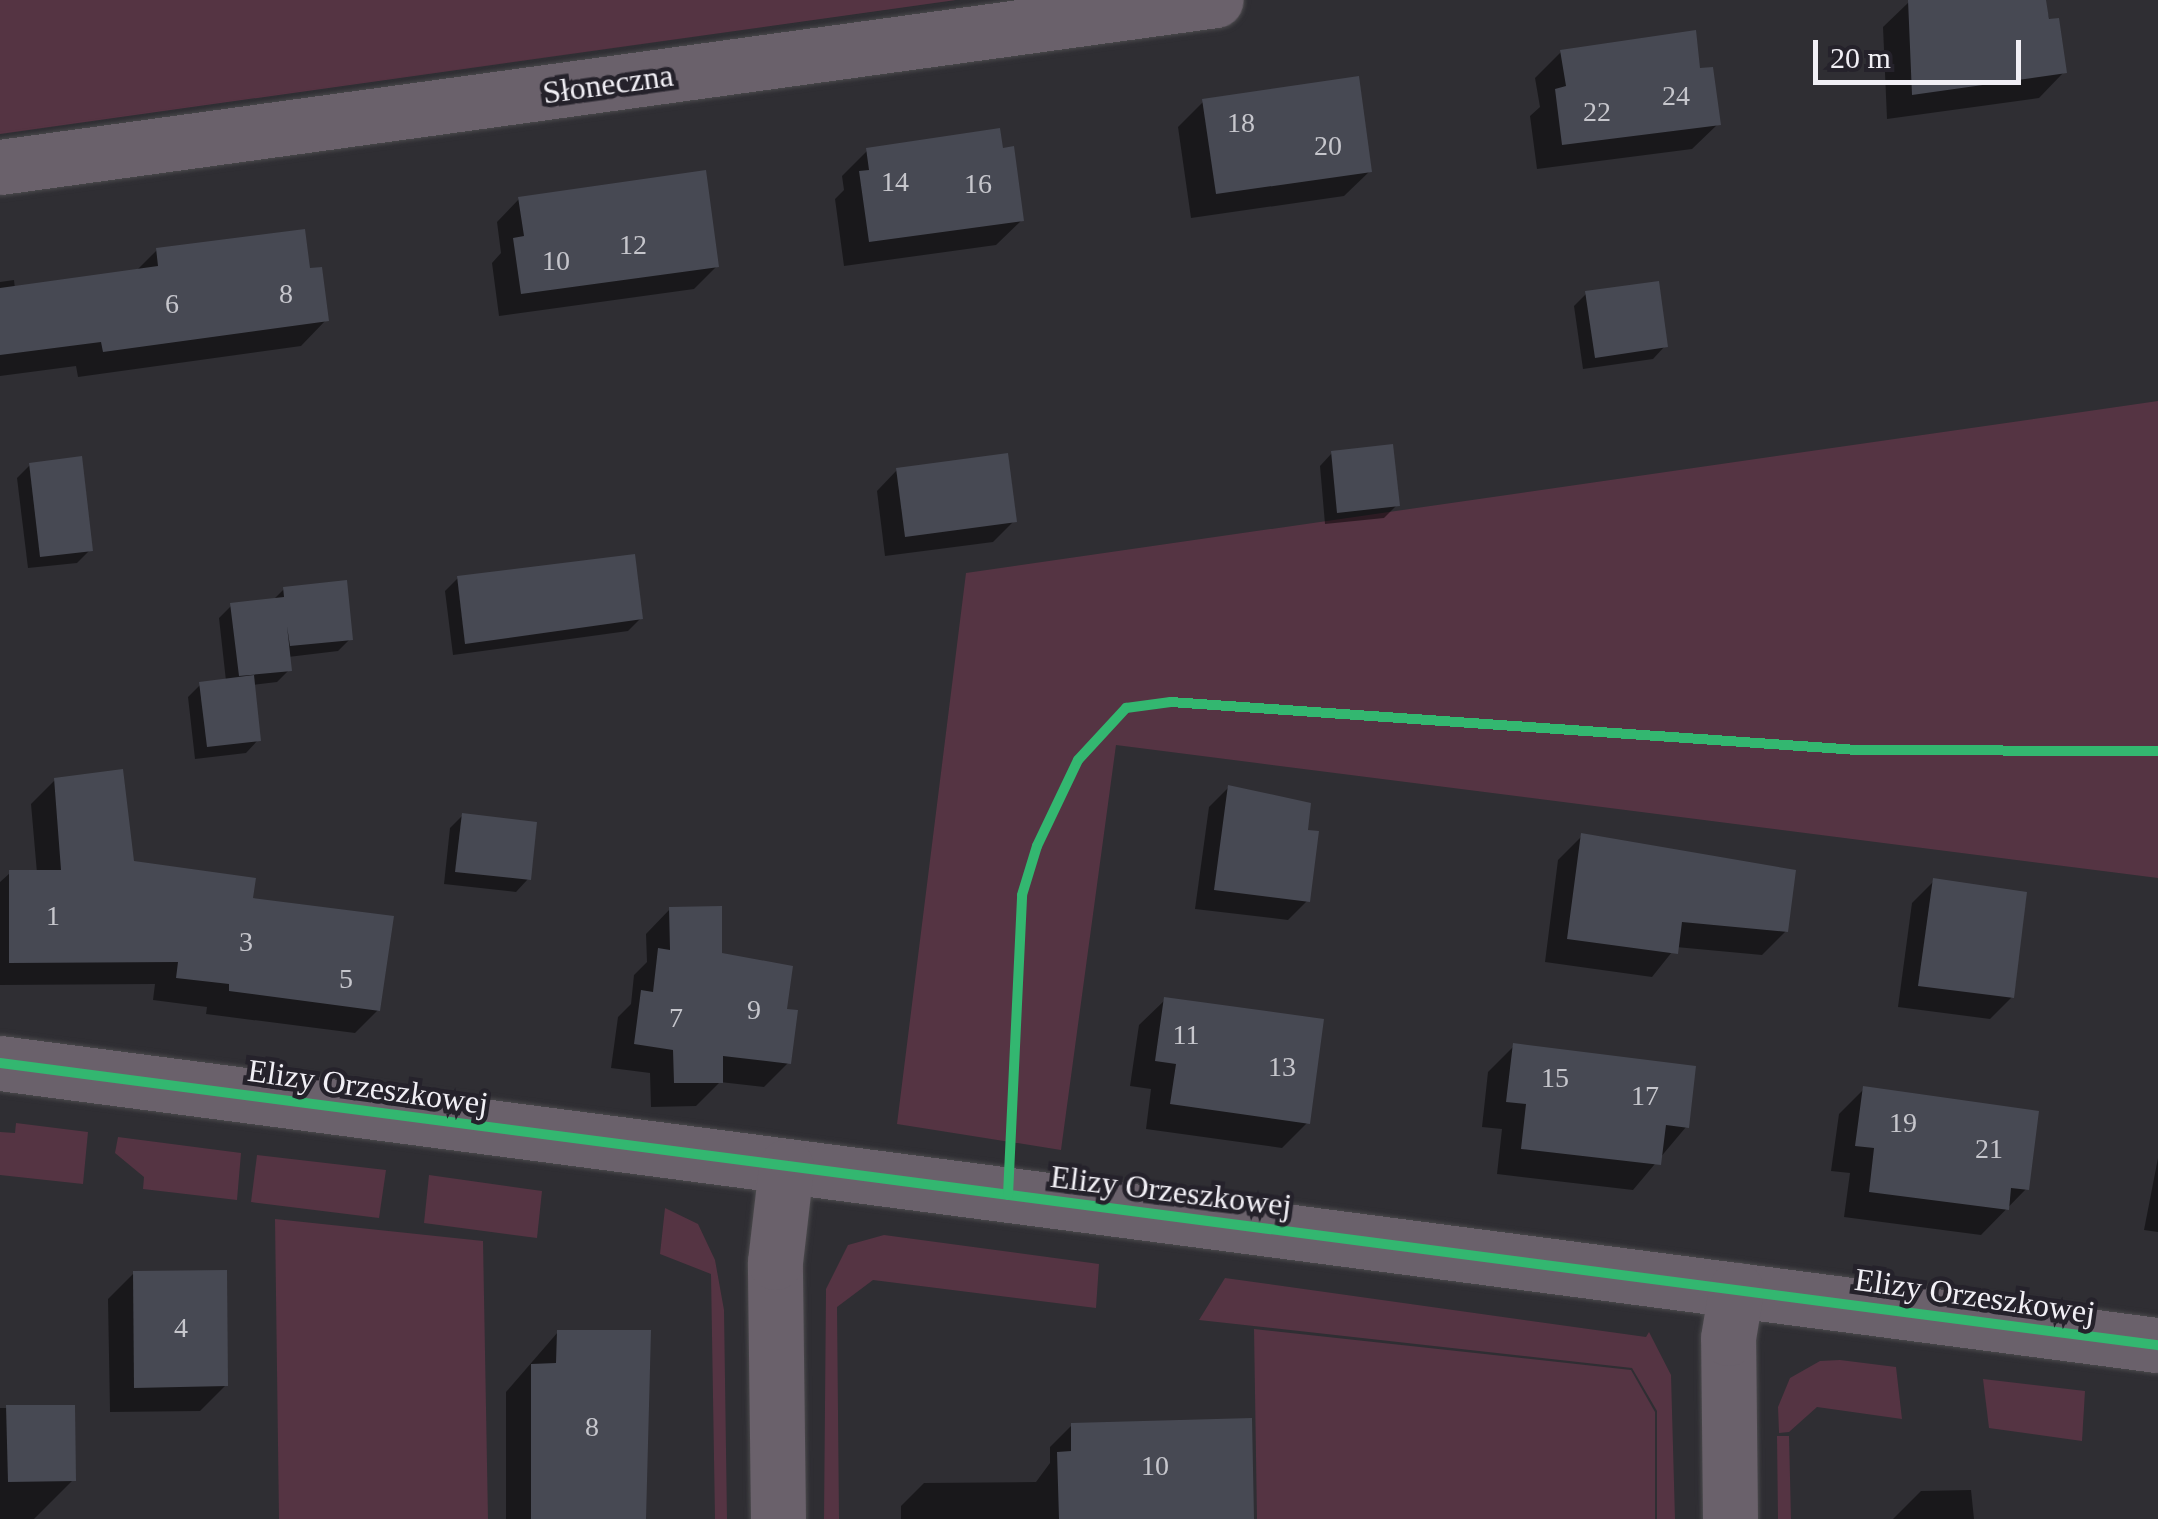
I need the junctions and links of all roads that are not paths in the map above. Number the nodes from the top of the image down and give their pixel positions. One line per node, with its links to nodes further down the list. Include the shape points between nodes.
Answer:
1 (1216, 0): 2 (street, Słoneczna)
2 (0, 167)
3 (0, 1063): 4 (street, Elizy Orzeszkowej)
4 (786, 1167): 5 (street, Elizy Orzeszkowej); 7 (street, via 775,1262)
5 (1736, 1290): 6 (street, Elizy Orzeszkowej); 8 (street, via 1728,1338)
6 (2158, 1346)
7 (778, 1519)
8 (1730, 1519)

